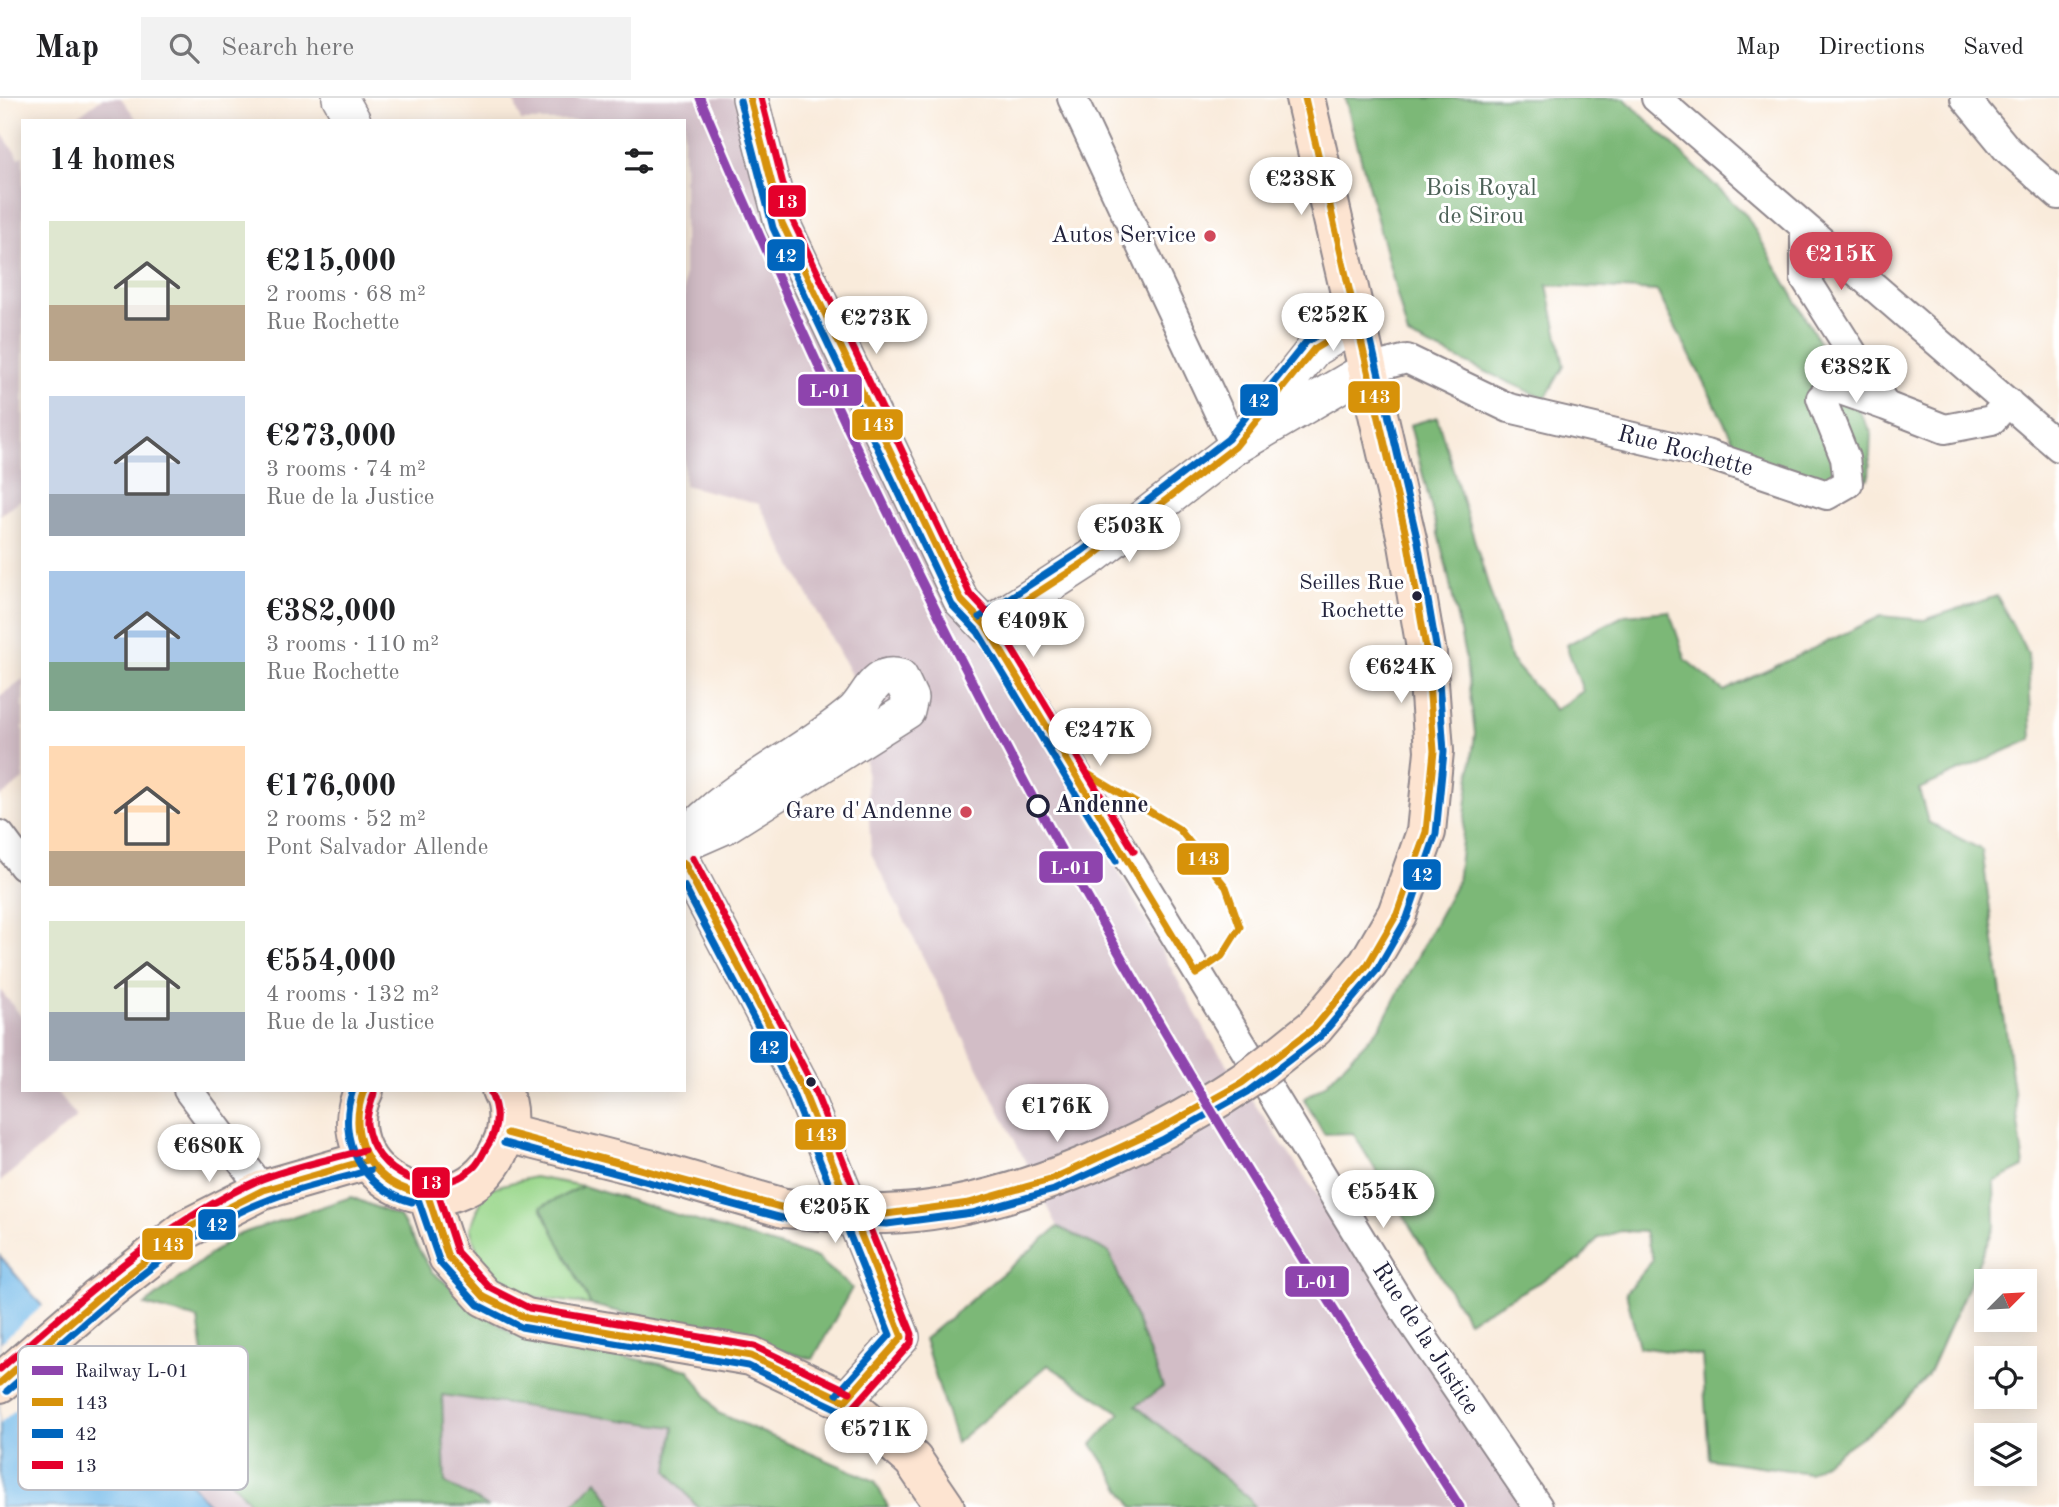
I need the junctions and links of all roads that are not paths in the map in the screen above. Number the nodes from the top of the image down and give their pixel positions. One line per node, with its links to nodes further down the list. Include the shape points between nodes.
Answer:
1 (341, 98): 7 (street)
2 (750, 98): 16 (street, Rue de la Justice, via 782,223 961,600)
3 (1072, 98): 14 (street)
4 (1305, 98): 10 (main road)
5 (1656, 98): 9 (street)
6 (1965, 98): 8 (street, via 2007,149)
7 (352, 119)
8 (2059, 195)
9 (1805, 229): 12 (street); 13 (street, via 1805,278)
10 (1356, 323): 11 (main road); 14 (street, via 1314,349)
11 (1368, 369): 13 (street, Rue Rochette, via 1407,359 1509,408 1706,454 1827,495 1848,484 1845,458 1821,398 1832,387); 14 (street); 25 (main road, bridge, via 1408,544 1427,654 1434,751 1426,832 1397,914 1368,964 1314,1028 1242,1083 1158,1130 1050,1180 969,1203 886,1214 784,1208)
12 (2008, 402): 13 (street, Rue Rochette, via 1992,420 1945,429); 15 (street)
13 (1886, 406)
14 (1235, 447): 16 (street, via 1088,560)
15 (2059, 447)
16 (986, 626): 34 (street, Rue de la Justice, via 1406,1313)
17 (0, 835): 20 (street)
18 (686, 836): 19 (street, via 707,813 855,711 880,679 890,674 900,677 910,698 907,711 725,825)
19 (686, 843)
20 (21, 863)
21 (686, 867): 32 (street, via 800,1085 902,1338)
22 (190, 1092): 27 (street)
23 (363, 1092): 26 (main road, via 357,1131)
24 (502, 1092): 25 (main road)
25 (508, 1133): 28 (main road, via 493,1167 464,1189)
26 (367, 1160): 27 (main road); 28 (main road, via 393,1185)
27 (263, 1190): 29 (main road, via 188,1228)
28 (428, 1196): 32 (main road, via 449,1257 484,1297 526,1318 751,1356)
29 (43, 1346)
30 (18, 1367): 31 (main road)
31 (0, 1383)
32 (845, 1401): 33 (main road, via 914,1460)
33 (945, 1507)
34 (1538, 1507)

